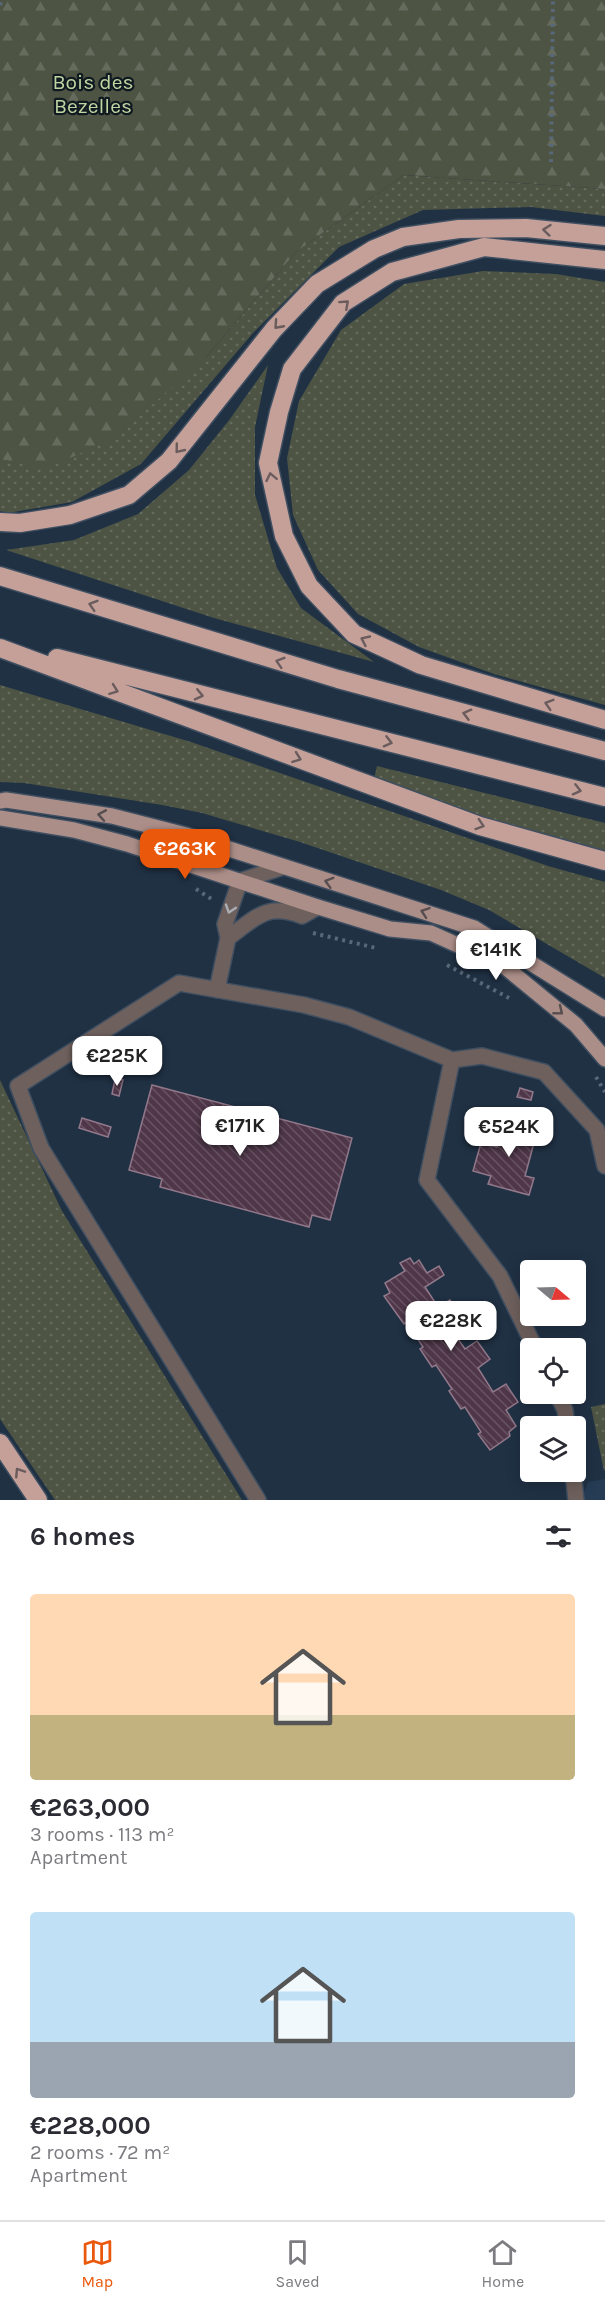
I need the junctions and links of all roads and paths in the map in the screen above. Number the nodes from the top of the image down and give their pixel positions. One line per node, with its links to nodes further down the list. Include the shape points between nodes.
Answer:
1 (2, 0): 3 (path)
2 (553, 0): 4 (path)
3 (0, 4)
4 (551, 162)
5 (605, 236): 7 (highway, one-way to 7, via 526,228 459,230 404,237 374,249 317,284 274,329 169,461 129,495 70,515)
6 (605, 260): 11 (highway, one-way to 6, via 421,665 354,634 309,586 284,536 268,463 292,369 343,303 392,272 484,247)
7 (0, 522)
8 (0, 576): 12 (highway, one-way to 8, via 338,679)
9 (0, 644): 13 (highway, one-way to 13)
10 (0, 648): 16 (highway, one-way to 16, via 480,826)
11 (605, 720)
12 (605, 751)
13 (605, 797)
14 (0, 801): 17 (main road, one-way to 14, via 112,816)
15 (0, 818): 18 (main road, via 105,839)
16 (605, 861)
17 (283, 867): 18 (lane); 28 (main road, one-way to 17, via 474,928)
18 (240, 881): 20 (main road); 21 (lane, one-way to 21)
19 (191, 886): 21 (path)
20 (318, 908): 23 (lane, via 302,916 289,910 267,910); 29 (main road, one-way to 29, via 390,929 432,933 504,966 576,1025)
21 (229, 909): 23 (lane, via 225,924)
22 (310, 932): 24 (path)
23 (228, 938): 26 (lane)
24 (387, 949)
25 (438, 960): 27 (path)
26 (217, 990): 30 (lane, via 349,1017); 38 (lane, via 179,983 18,1086 41,1148)
27 (511, 999)
28 (605, 1009)
29 (605, 1059)
30 (452, 1060): 33 (lane, via 482,1056 544,1072 597,1130); 34 (lane, via 427,1180 500,1276)
31 (594, 1075): 32 (path)
32 (605, 1092)
33 (605, 1166)
34 (530, 1338)
35 (0, 1443): 37 (highway, one-way to 35)
36 (574, 1482): 39 (lane)
37 (38, 1500)
38 (258, 1500)
39 (576, 1500)

